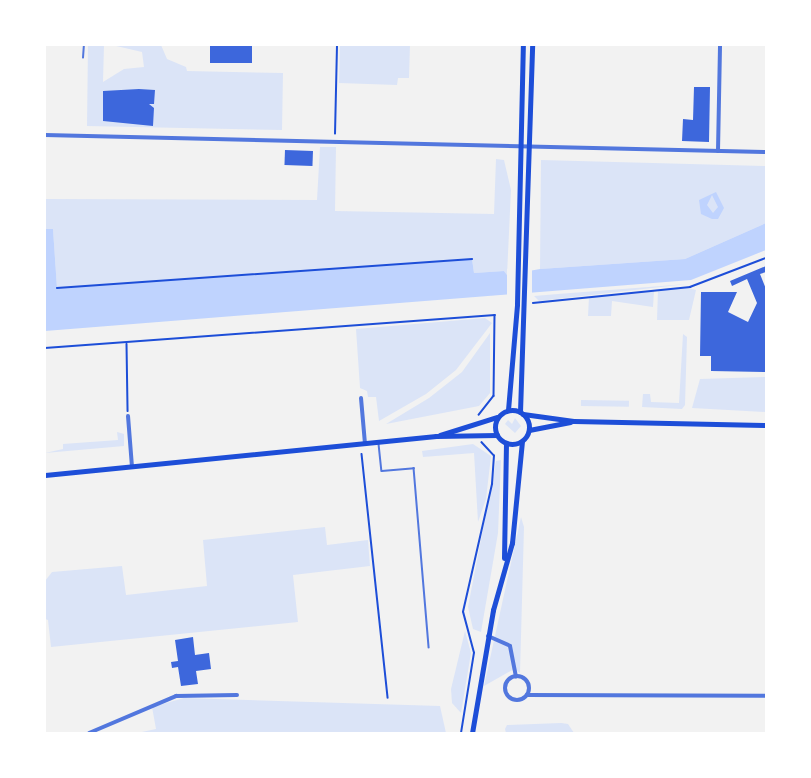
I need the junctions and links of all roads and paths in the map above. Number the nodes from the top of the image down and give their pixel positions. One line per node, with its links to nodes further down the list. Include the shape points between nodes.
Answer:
1 (84, 45): 6 (lane)
2 (337, 45): 8 (path)
3 (523, 45): 9 (main road)
4 (532, 45): 10 (main road)
5 (720, 45): 11 (street)
6 (83, 58)
7 (45, 135): 8 (street)
8 (335, 141): 9 (street)
9 (521, 145): 10 (street); 21 (main road, via 517,298)
10 (530, 146): 11 (street); 22 (main road)
11 (718, 151): 12 (street)
12 (766, 152)
13 (766, 258): 16 (path, via 690,287)
14 (472, 259): 15 (path)
15 (57, 288)
16 (533, 303)
17 (127, 343): 18 (path); 19 (path, via 495,315); 23 (path)
18 (45, 348)
19 (494, 396)
20 (361, 398): 33 (street)
21 (508, 410): 22 (main road); 24 (main road)
22 (522, 413): 25 (main road); 27 (main road)
23 (128, 416): 36 (street)
24 (498, 416): 28 (main road); 29 (main road)
25 (574, 421): 26 (main road); 27 (main road)
26 (766, 425)
27 (529, 430): 30 (main road)
28 (497, 435): 29 (main road); 32 (main road)
29 (436, 436): 31 (main road)
30 (522, 441): 32 (main road); 38 (main road, via 520,494)
31 (379, 443): 33 (main road); 40 (lane, via 382,471 414,468)
32 (506, 443): 38 (main road)
33 (365, 444): 36 (main road)
34 (362, 453): 45 (path)
35 (494, 456): 48 (path, via 492,484 463,612 474,653)
36 (132, 467): 37 (main road)
37 (45, 475)
38 (503, 569): 39 (main road)
39 (488, 636): 41 (street, via 510,645); 46 (main road)
40 (429, 647)
41 (516, 676): 43 (street, via 528,684); 43 (street, via 505,686 507,696 518,701)
42 (237, 695): 47 (street, via 167,698)
43 (527, 695): 44 (street)
44 (766, 696)
45 (388, 698)
46 (472, 732)
47 (89, 733)
48 (461, 733)

